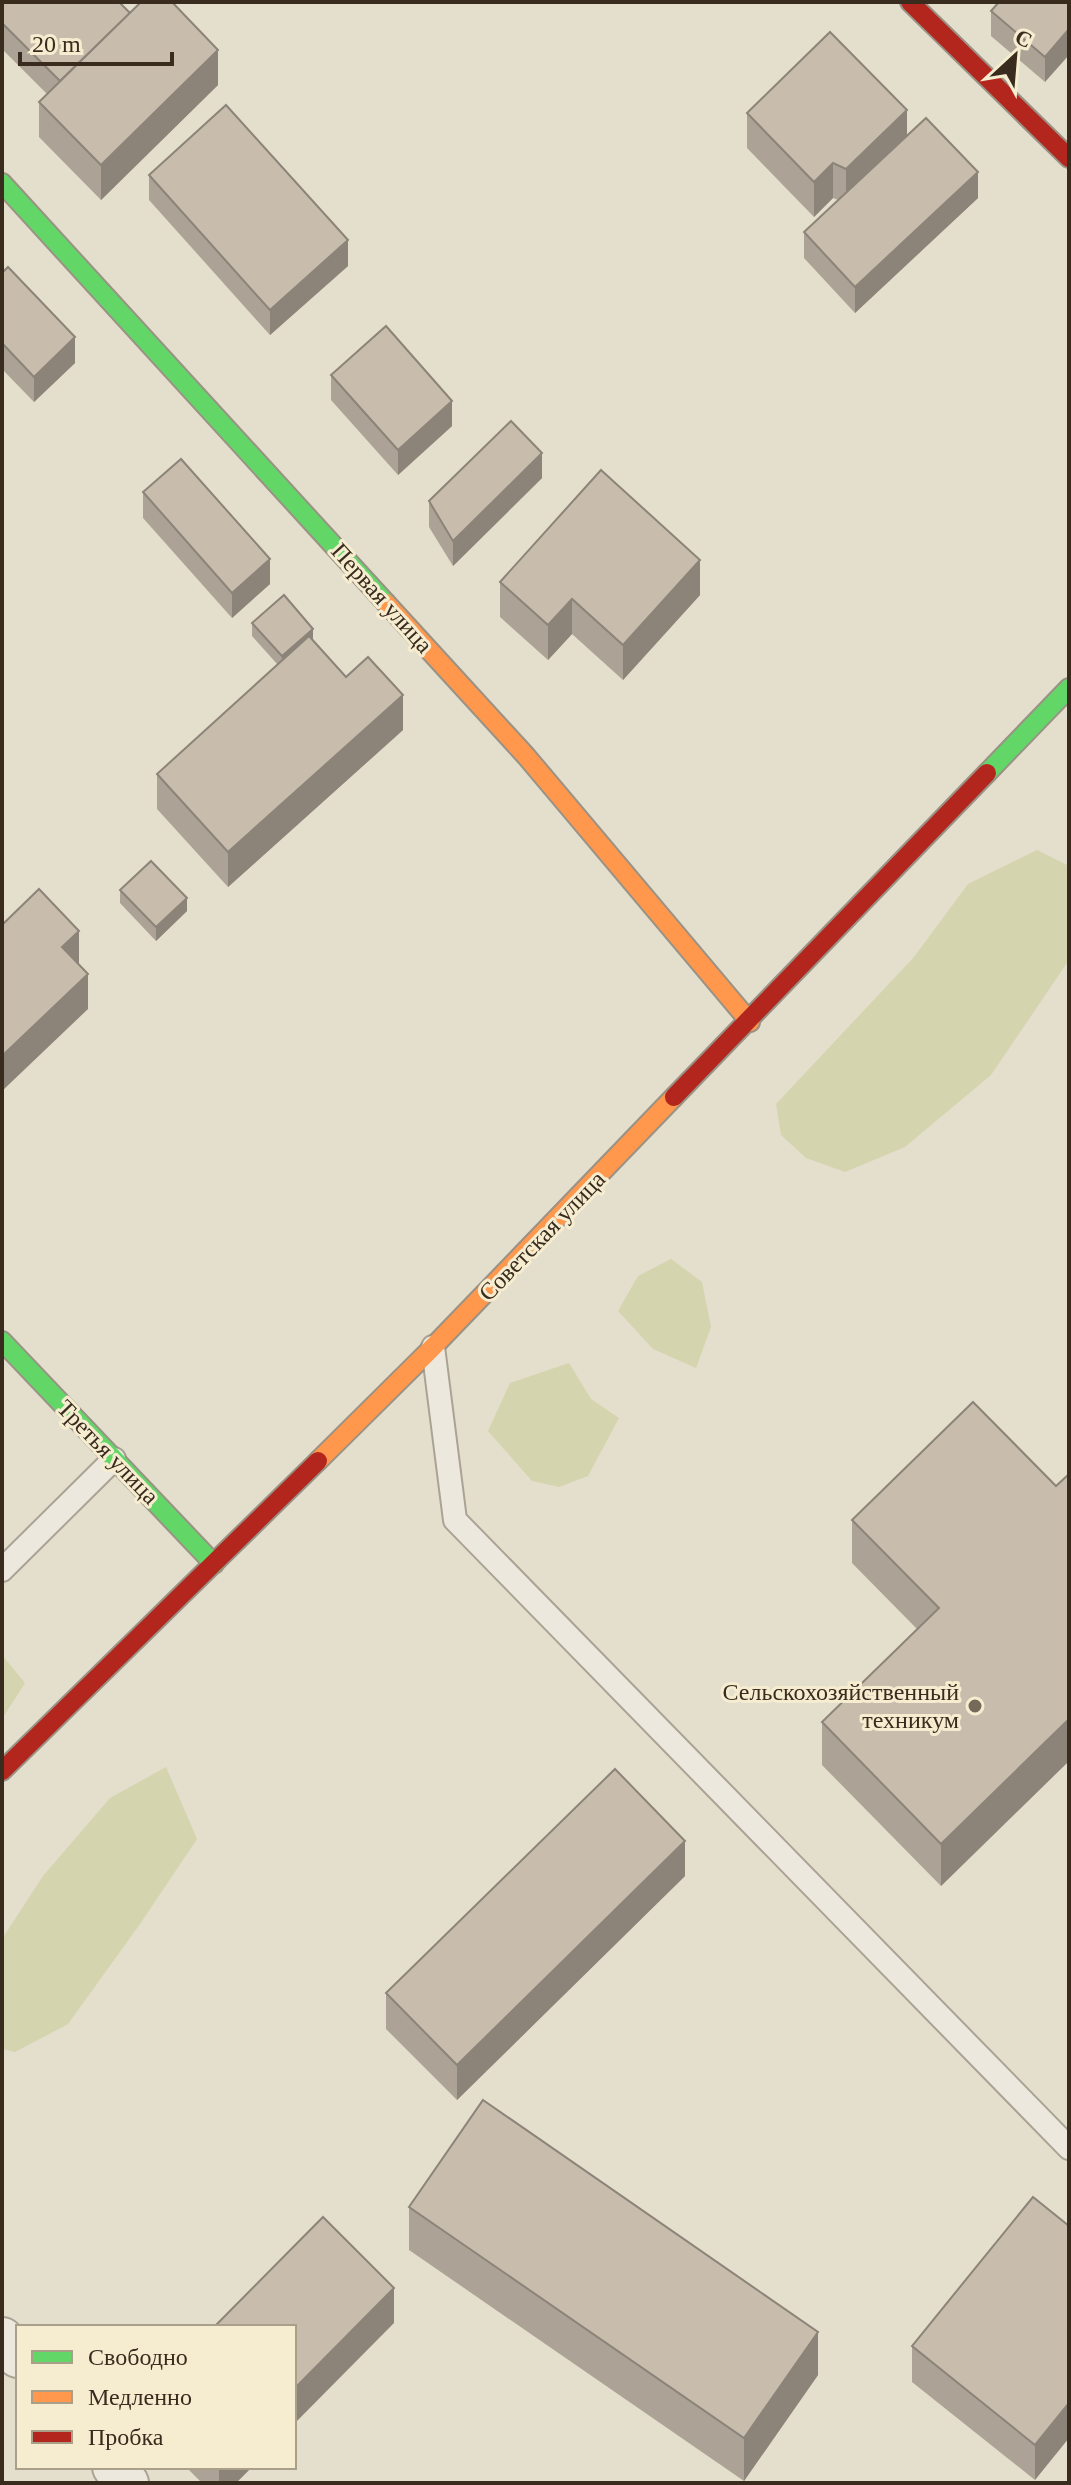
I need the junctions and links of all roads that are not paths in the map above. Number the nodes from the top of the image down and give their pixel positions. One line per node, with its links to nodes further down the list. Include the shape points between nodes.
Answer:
1 (910, 2): 2 (street)
2 (1069, 158)
3 (2, 183): 5 (street, Первая улица, via 526,756)
4 (1069, 688): 5 (street, Советская улица)
5 (750, 1022): 7 (street, Советская улица)
6 (2, 1341): 8 (street, Третья улица)
7 (433, 1347): 9 (street, Советская улица); 12 (lane, via 455,1520)
8 (114, 1459): 9 (street, Третья улица); 10 (lane)
9 (214, 1564): 11 (street, Советская улица)
10 (2, 1570)
11 (2, 1771)
12 (1069, 2148)
13 (2, 2339): 14 (street)
14 (16, 2354)

